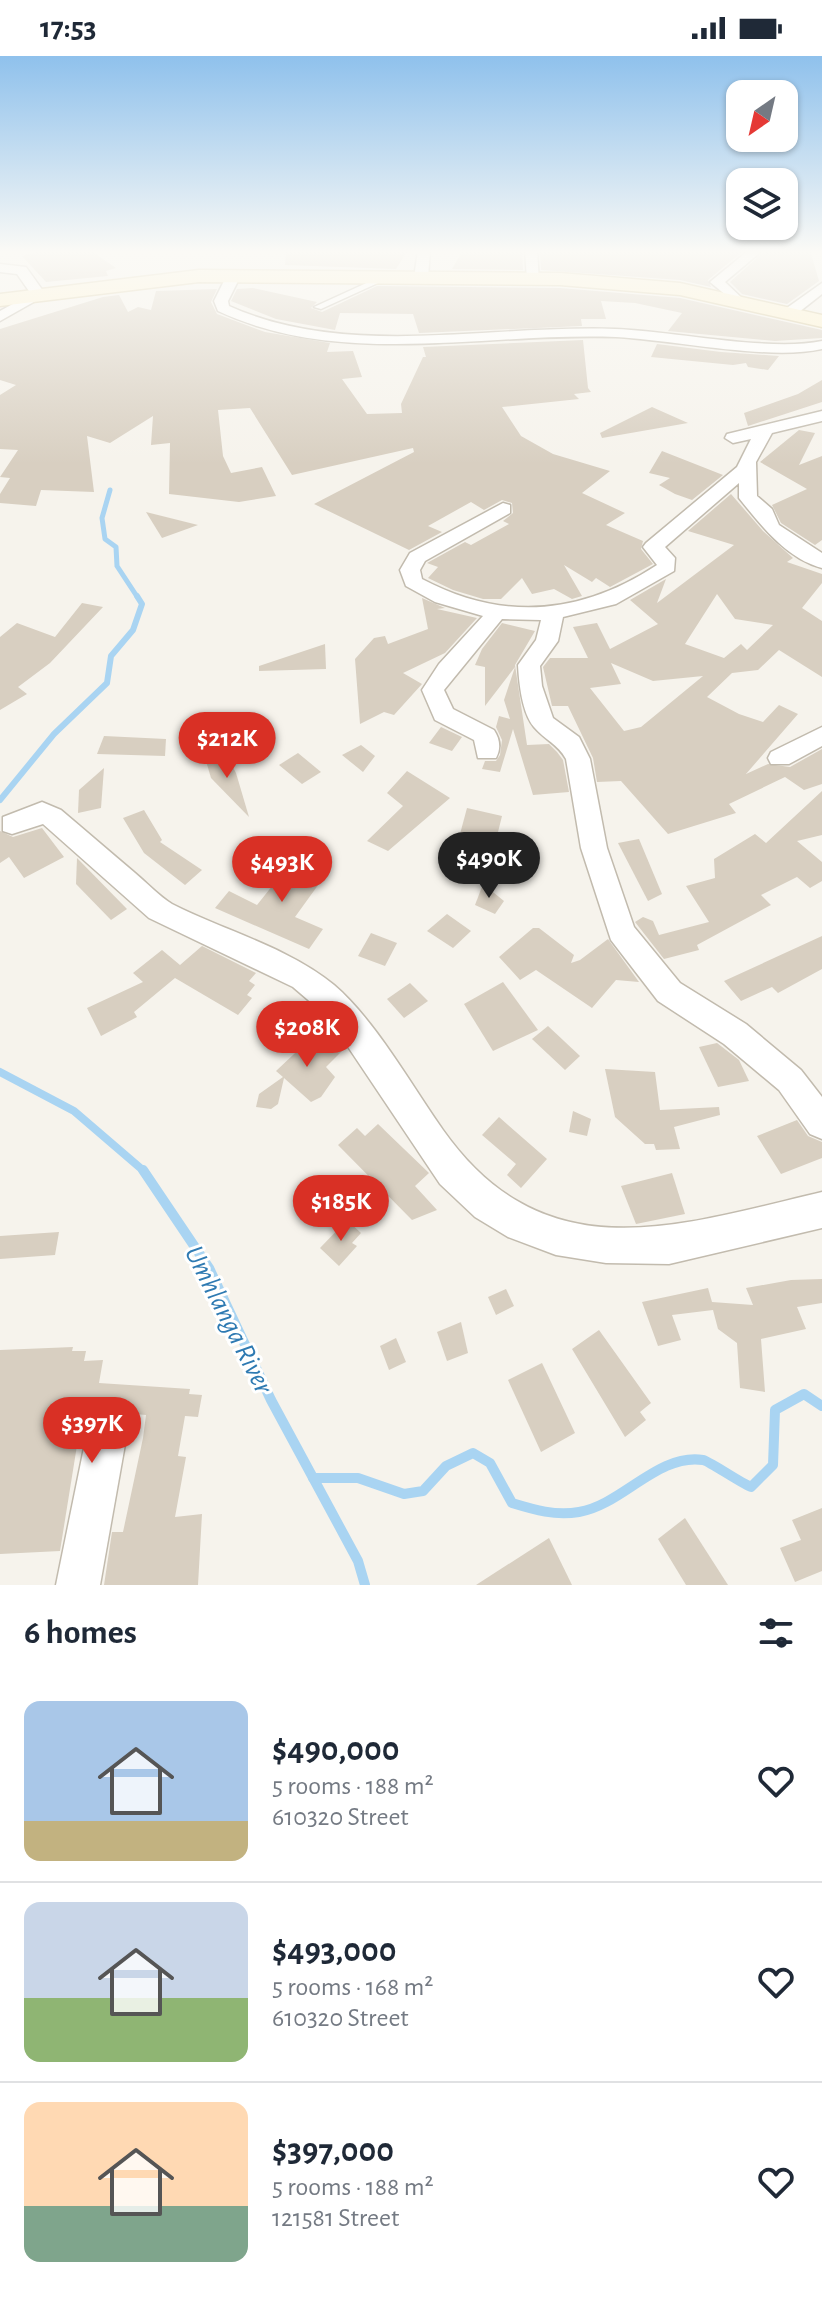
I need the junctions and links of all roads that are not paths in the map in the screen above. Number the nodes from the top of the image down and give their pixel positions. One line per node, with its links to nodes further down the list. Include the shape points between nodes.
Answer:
1 (247, 321): 2 (street, via 380,339 611,333 778,347)
2 (822, 345)
3 (822, 416): 4 (street)
4 (804, 421): 5 (street); 6 (street)
5 (767, 429): 7 (street); 8 (street)
6 (822, 433)
7 (733, 438)
8 (748, 463): 10 (street, via 748,498 765,513 770,528); 12 (street, via 653,547 667,567 651,580 606,600)
9 (503, 509): 11 (street, via 425,551 410,570 417,585)
10 (822, 562)
11 (496, 613): 12 (street); 14 (street, via 433,690 443,714 486,736)
12 (553, 613): 17 (street, via 547,641 529,665 531,686 543,722 574,750 594,848 621,932 669,992 735,1034 790,1080)
13 (822, 735): 15 (street)
14 (487, 752)
15 (780, 758)
16 (12, 824): 18 (street, via 42,812 52,817 159,910 322,991 452,1172 487,1205 521,1224 556,1237 606,1245 669,1246)
17 (822, 1123)
18 (822, 1210)
19 (107, 1433): 20 (street)
20 (78, 1585)

